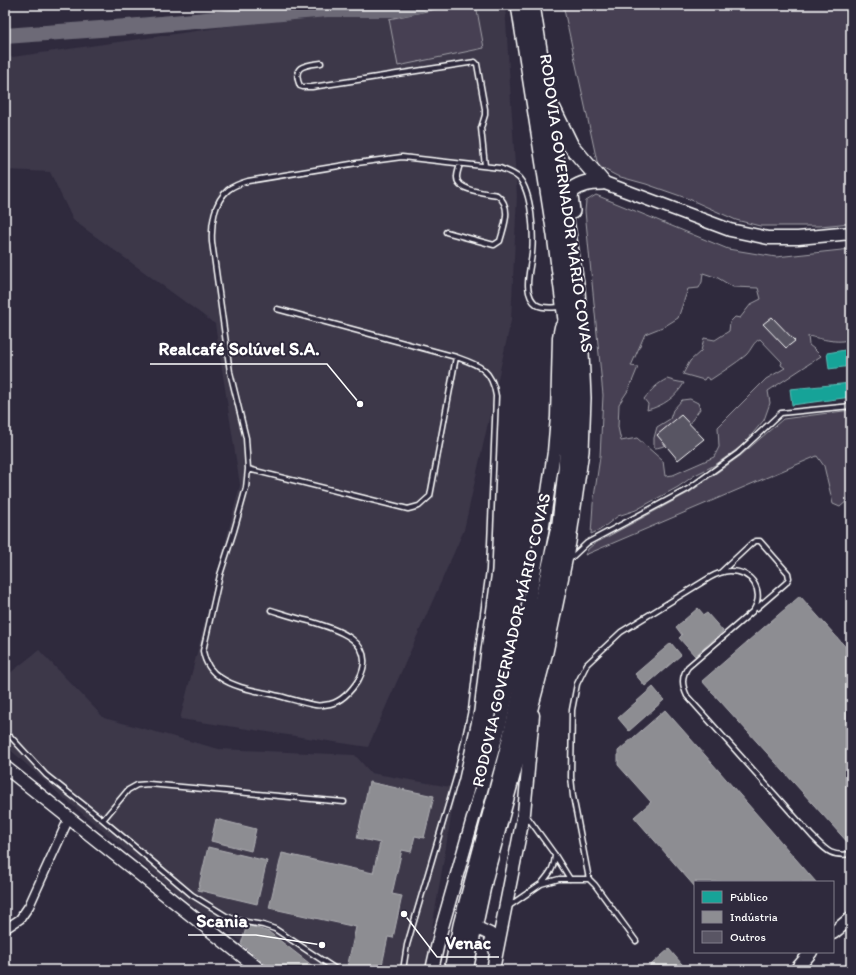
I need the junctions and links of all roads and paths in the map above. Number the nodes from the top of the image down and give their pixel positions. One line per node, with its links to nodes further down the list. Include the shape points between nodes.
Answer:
1 (526, 6): 3 (highway, RODOVIA GOVERNADOR MÁRIO COVAS); 10 (highway, RODOVIA GOVERNADOR MÁRIO COVAS)
2 (321, 63): 5 (lane, via 299,68 300,86 312,87 475,62 485,109 481,128)
3 (546, 92): 6 (highway, via 571,146); 11 (highway, RODOVIA GOVERNADOR MÁRIO COVAS, via 576,290)
4 (460, 164): 5 (lane); 7 (lane, via 456,176 459,184 497,195 505,204 507,217 500,241 494,245); 14 (lane, via 402,157 357,163 248,181 228,190 221,199 212,225 212,242 230,372 246,438)
5 (485, 166): 10 (lane, via 510,172 523,183 527,192 533,250 528,281 530,293 535,303)
6 (602, 182): 8 (street, via 730,230 768,238); 11 (highway, via 579,185 572,190 570,196 582,281)
7 (446, 232)
8 (851, 233)
9 (277, 309): 12 (lane)
10 (565, 314): 37 (street, via 559,336 554,452 524,627 500,724); 45 (highway, RODOVIA GOVERNADOR MÁRIO COVAS, via 570,357 570,407 560,523 506,756)
11 (581, 355): 15 (highway, RODOVIA GOVERNADOR MÁRIO COVAS, via 581,451)
12 (456, 357): 14 (lane, via 430,496 419,506 408,509); 43 (lane, via 485,370 491,378 496,396 489,570 470,718 456,778 407,945)
13 (851, 406): 15 (lane, via 781,413 738,453 688,489 587,543)
14 (248, 469): 17 (lane, via 246,488 220,575 203,651 204,659 209,668 234,685 315,705 332,704 350,692 359,678 364,658 355,641 331,627)
15 (563, 566): 19 (highway, RODOVIA GOVERNADOR MÁRIO COVAS)
16 (720, 573): 18 (lane, via 739,573 748,576 754,582 759,597); 18 (lane, via 756,541 760,541 788,573 786,583); 29 (lane, via 621,632 587,664 577,684 572,710 571,777)
17 (271, 610)
18 (753, 611): 26 (lane, via 684,672 683,688 828,852 839,856)
19 (534, 695): 23 (street); 46 (highway, RODOVIA GOVERNADOR MÁRIO COVAS, via 486,878)
20 (11, 737): 25 (lane, via 46,775)
21 (5, 767): 24 (street)
22 (344, 802): 25 (lane, via 149,784 137,785 128,790)
23 (524, 812): 27 (lane); 31 (street)
24 (69, 818): 35 (street, via 29,906 20,918); 41 (street)
25 (103, 820): 42 (lane, via 192,895 226,916 275,929)
26 (851, 854)
27 (555, 855): 28 (lane); 30 (lane, via 555,865)
28 (570, 879): 29 (lane); 30 (lane)
29 (589, 879): 38 (lane)
30 (541, 884): 31 (lane)
31 (506, 908): 39 (street)
32 (851, 918): 36 (street)
33 (460, 925): 37 (street)
34 (476, 928): 39 (street, via 490,934)
35 (5, 929)
36 (834, 932)
37 (440, 934): 44 (street)
38 (636, 941)
39 (497, 953): 47 (street)
40 (810, 953): 48 (street)
41 (260, 970)
42 (337, 970)
43 (403, 970)
44 (432, 970)
45 (452, 970)
46 (465, 970)
47 (493, 970)
48 (796, 970)

